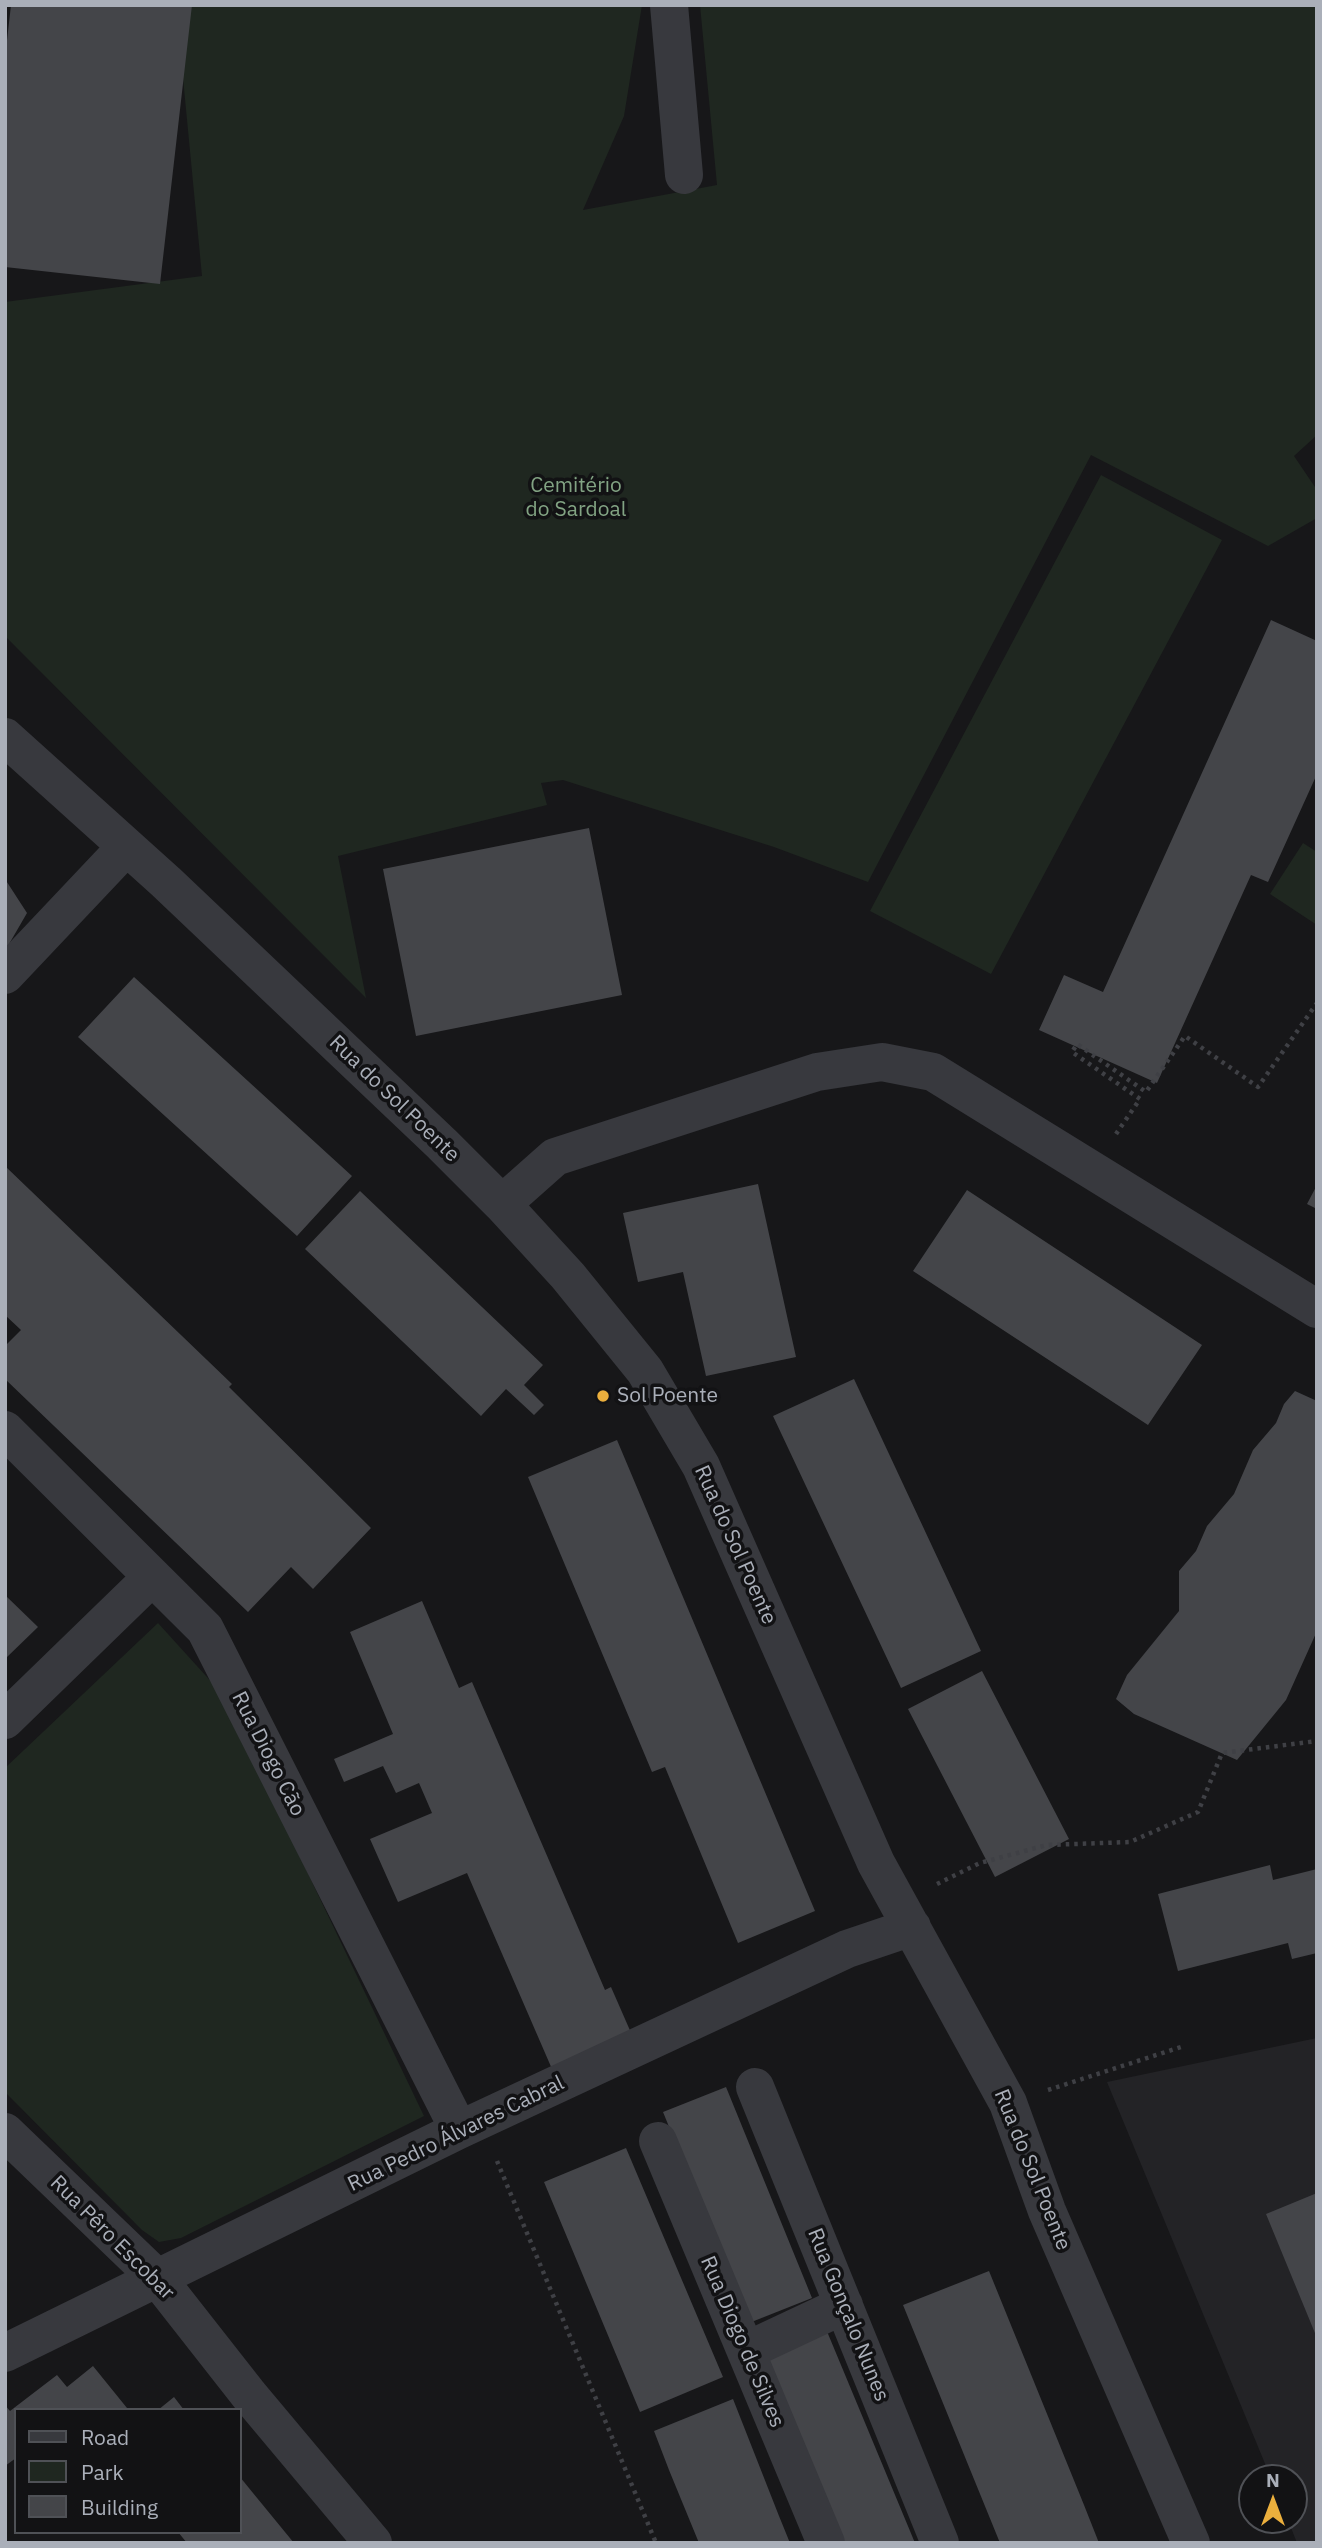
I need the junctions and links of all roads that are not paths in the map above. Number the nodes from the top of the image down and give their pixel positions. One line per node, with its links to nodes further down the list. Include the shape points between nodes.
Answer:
1 (669, 5): 2 (street)
2 (684, 175)
3 (5, 737): 4 (street, Rua do Sol Poente)
4 (126, 846): 5 (street); 6 (street, Rua do Sol Poente)
5 (5, 975)
6 (502, 1204): 7 (street, via 555,1157 817,1072 882,1062 933,1072); 11 (street, Rua do Sol Poente, via 645,1371 701,1466 876,1863)
7 (1317, 1309)
8 (5, 1430): 9 (street, Rua Diogo Cão)
9 (152, 1577): 10 (street); 13 (street, Rua Diogo Cão, via 205,1629)
10 (5, 1720)
11 (905, 1915): 13 (street, Rua Pedro Álvares Cabral, via 847,1950); 23 (street, Rua do Sol Poente, via 1008,2103 1048,2211)
12 (755, 2087): 17 (street, Rua Gonçalo Nunes)
13 (470, 2126): 16 (street, Rua Pedro Álvares Cabral)
14 (5, 2132): 16 (street, Rua Pêro Escobar)
15 (658, 2141): 18 (street, Rua Diogo de Silves)
16 (158, 2279): 19 (street, Rua Pedro Álvares Cabral); 20 (street, Rua Pêro Escobar)
17 (844, 2305): 18 (street); 22 (street, Rua Gonçalo Nunes)
18 (746, 2351): 21 (street, Rua Diogo de Silves)
19 (5, 2353)
20 (373, 2543)
21 (826, 2543)
22 (940, 2543)
23 (1191, 2543)

